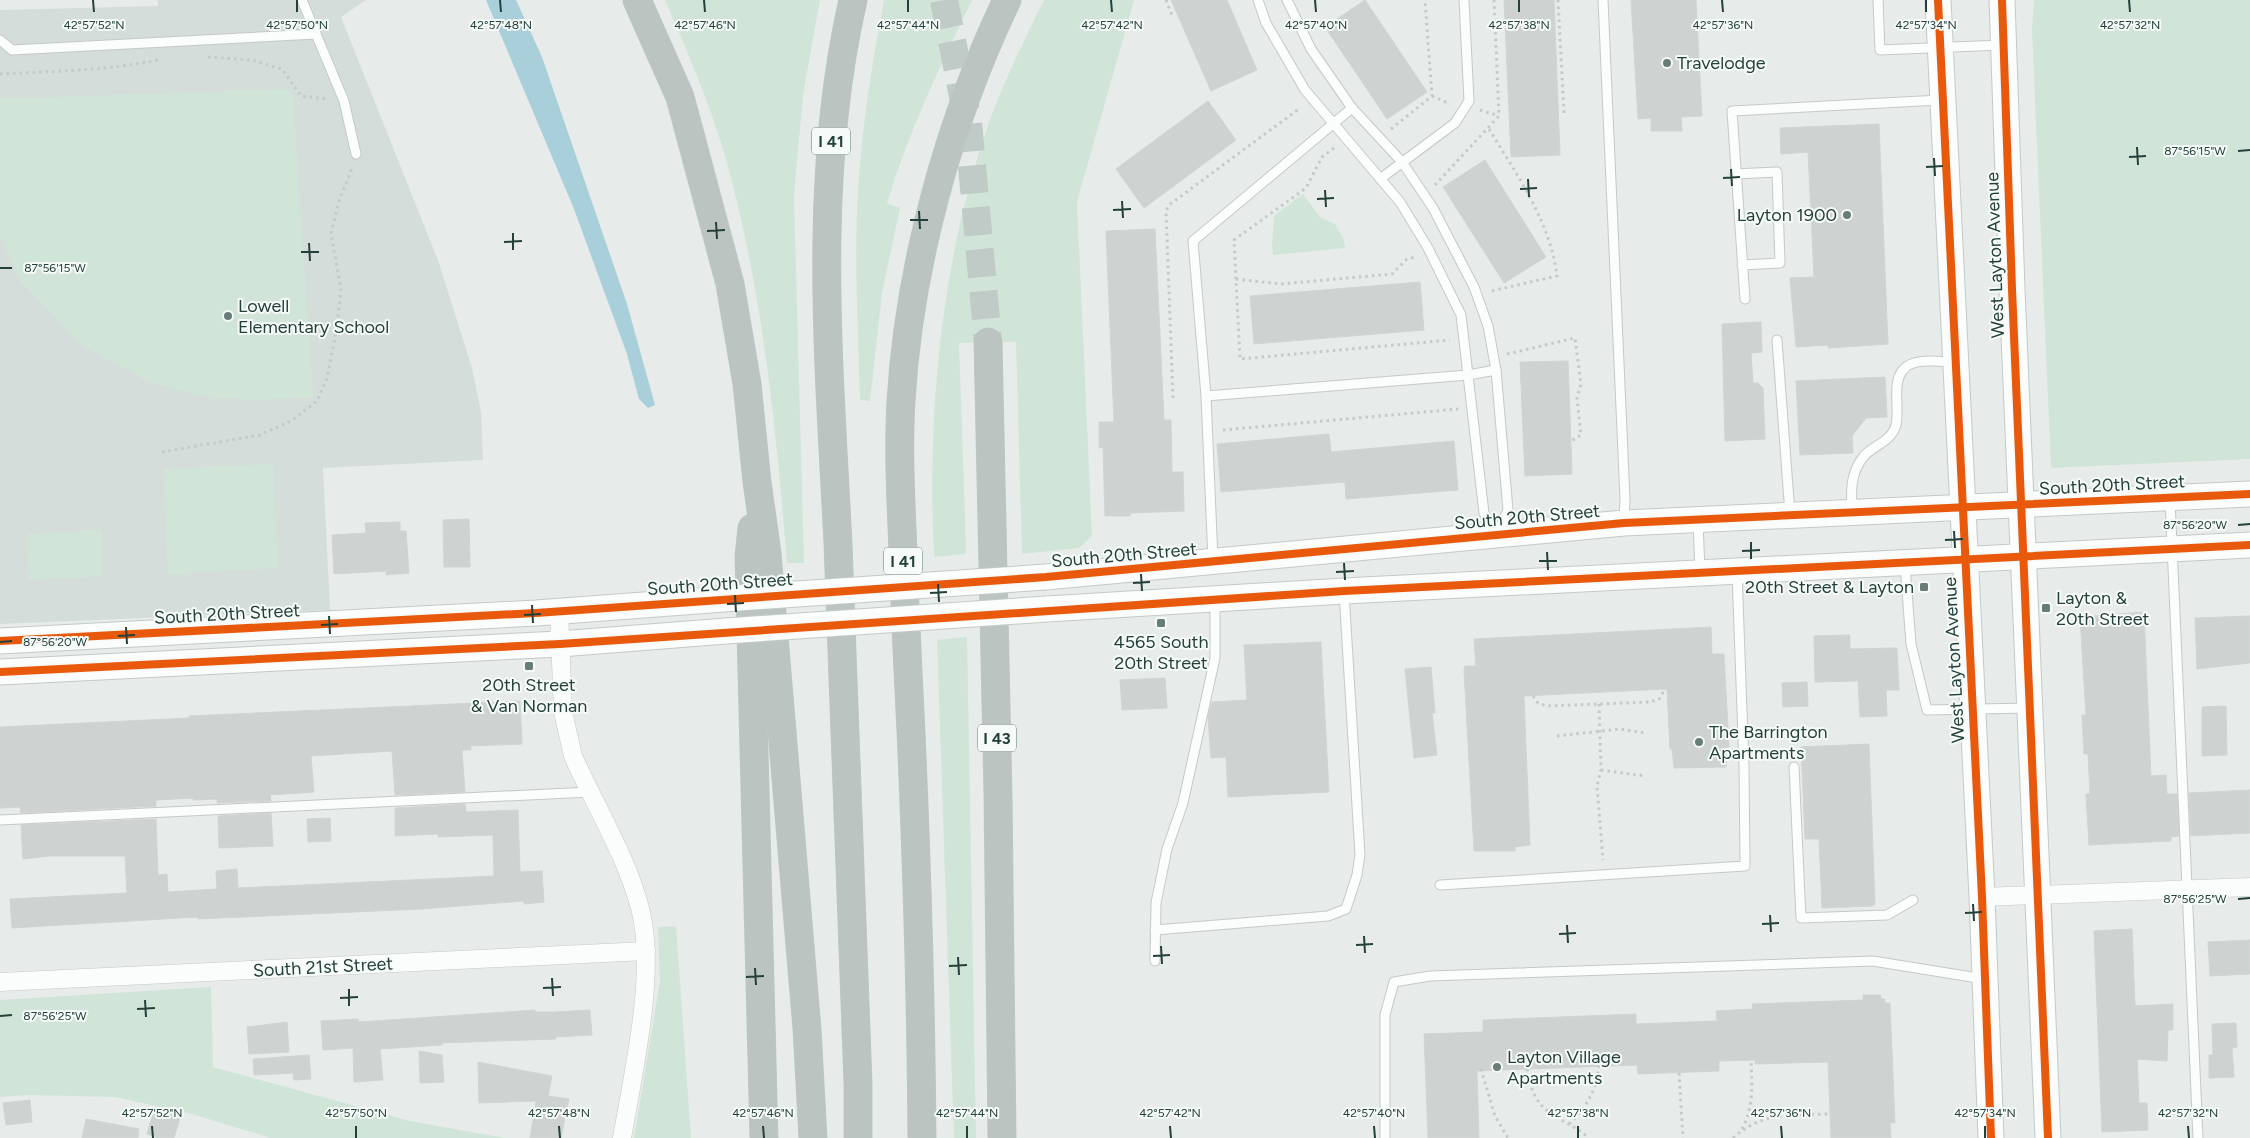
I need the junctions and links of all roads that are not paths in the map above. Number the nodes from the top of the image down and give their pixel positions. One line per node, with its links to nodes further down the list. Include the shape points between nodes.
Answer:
1 (302, 0): 12 (lane)
2 (637, 0): 31 (highway, via 680,97 730,284 747,384)
3 (853, 0): 75 (highway, I 41, via 840,72 828,173 826,284 844,686)
4 (1007, 0): 76 (highway, I 41, via 981,56 926,234 911,316 901,400 899,462 914,799)
5 (1258, 0): 18 (lane, via 1266,23 1305,90)
6 (1287, 0): 17 (lane, via 1310,49)
7 (1464, 0): 20 (lane, via 1469,101 1455,123)
8 (1603, 0): 39 (lane)
9 (1878, 0): 15 (lane, via 1880,50)
10 (1938, 0): 15 (street, West Layton Avenue)
11 (2002, 0): 14 (street, West Layton Avenue)
12 (316, 34): 13 (lane, via 12,50); 19 (lane, via 344,101)
13 (0, 40)
14 (2002, 44): 15 (lane); 34 (street, West Layton Avenue)
15 (1940, 47): 16 (street, West Layton Avenue)
16 (1943, 99): 21 (lane, via 1732,111); 27 (street, West Layton Avenue)
17 (1352, 108): 18 (lane); 20 (lane)
18 (1334, 123): 22 (lane); 30 (lane, via 1193,241)
19 (356, 154)
20 (1402, 162): 22 (lane); 28 (lane, via 1433,208 1474,286 1488,326)
21 (1735, 174): 23 (lane); 23 (lane, via 1777,172 1780,263)
22 (1380, 179): 29 (lane, via 1400,202 1428,248 1461,315)
23 (1742, 265): 24 (lane)
24 (1745, 299)
25 (1777, 340): 37 (lane)
26 (988, 342): 71 (highway, I 43)
27 (1956, 362): 35 (street, West Layton Avenue); 36 (lane, via 1916,362 1904,367 1898,377 1896,426 1885,441 1864,456 1851,482)
28 (1496, 370): 29 (lane); 40 (lane, via 1508,510)
29 (1468, 375): 30 (lane); 40 (lane, via 1484,513)
30 (1206, 396): 45 (lane)
31 (757, 482): 73 (highway, via 749,556); 74 (highway, via 768,562)
32 (2250, 494): 33 (street, South 20th Street)
33 (2170, 497): 34 (street, South 20th Street); 42 (lane)
34 (2021, 504): 35 (street, South 20th Street); 43 (street, West Layton Avenue)
35 (1962, 507): 36 (street, South 20th Street); 44 (street, West Layton Avenue)
36 (1852, 511): 37 (street, South 20th Street)
37 (1790, 514): 38 (street, South 20th Street)
38 (1698, 519): 39 (street, South 20th Street); 48 (lane)
39 (1624, 523): 40 (street, South 20th Street)
40 (1496, 535): 45 (street, South 20th Street)
41 (2250, 544): 42 (street)
42 (2172, 550): 43 (street); 62 (lane)
43 (2024, 556): 44 (street); 55 (street, West Layton Avenue)
44 (1964, 559): 46 (street); 56 (street, West Layton Avenue)
45 (1213, 562): 50 (street); 51 (street, South 20th Street, bridge)
46 (1905, 562): 47 (street); 56 (lane, via 1911,644 1927,710)
47 (1737, 572): 48 (street); 60 (lane, via 1745,866)
48 (1700, 574): 49 (street)
49 (1344, 591): 50 (street); 66 (lane, via 1360,855 1346,909 1328,916)
50 (1215, 600): 53 (street, bridge); 66 (lane, via 1215,658 1182,803 1167,849 1156,903)
51 (558, 611): 52 (street, South 20th Street); 53 (street)
52 (0, 641)
53 (560, 644): 54 (street); 58 (street, via 566,733)
54 (0, 672)
55 (2029, 708): 56 (lane); 63 (street, West Layton Avenue)
56 (1972, 709): 64 (street, West Layton Avenue)
57 (1794, 767): 65 (lane, via 1801,918 1887,915)
58 (590, 792): 59 (lane); 67 (street, via 633,886 641,910)
59 (0, 820)
60 (1440, 885)
61 (2250, 887): 62 (street)
62 (2186, 889): 63 (street); 80 (lane)
63 (2037, 895): 64 (street); 79 (street, West Layton Avenue)
64 (1982, 897): 69 (street, West Layton Avenue)
65 (1913, 900)
66 (1155, 930): 68 (lane)
67 (646, 951): 70 (street, South 21st Street); 72 (street, via 642,1017)
68 (1154, 961)
69 (1984, 979): 77 (lane, via 1873,961 1430,976 1394,982 1385,1015); 78 (street, West Layton Avenue)
70 (0, 982)
71 (1003, 1137)
72 (622, 1138)
73 (764, 1138)
74 (813, 1138)
75 (858, 1138)
76 (922, 1138)
77 (1385, 1138)
78 (1991, 1138)
79 (2048, 1138)
80 (2198, 1138)

